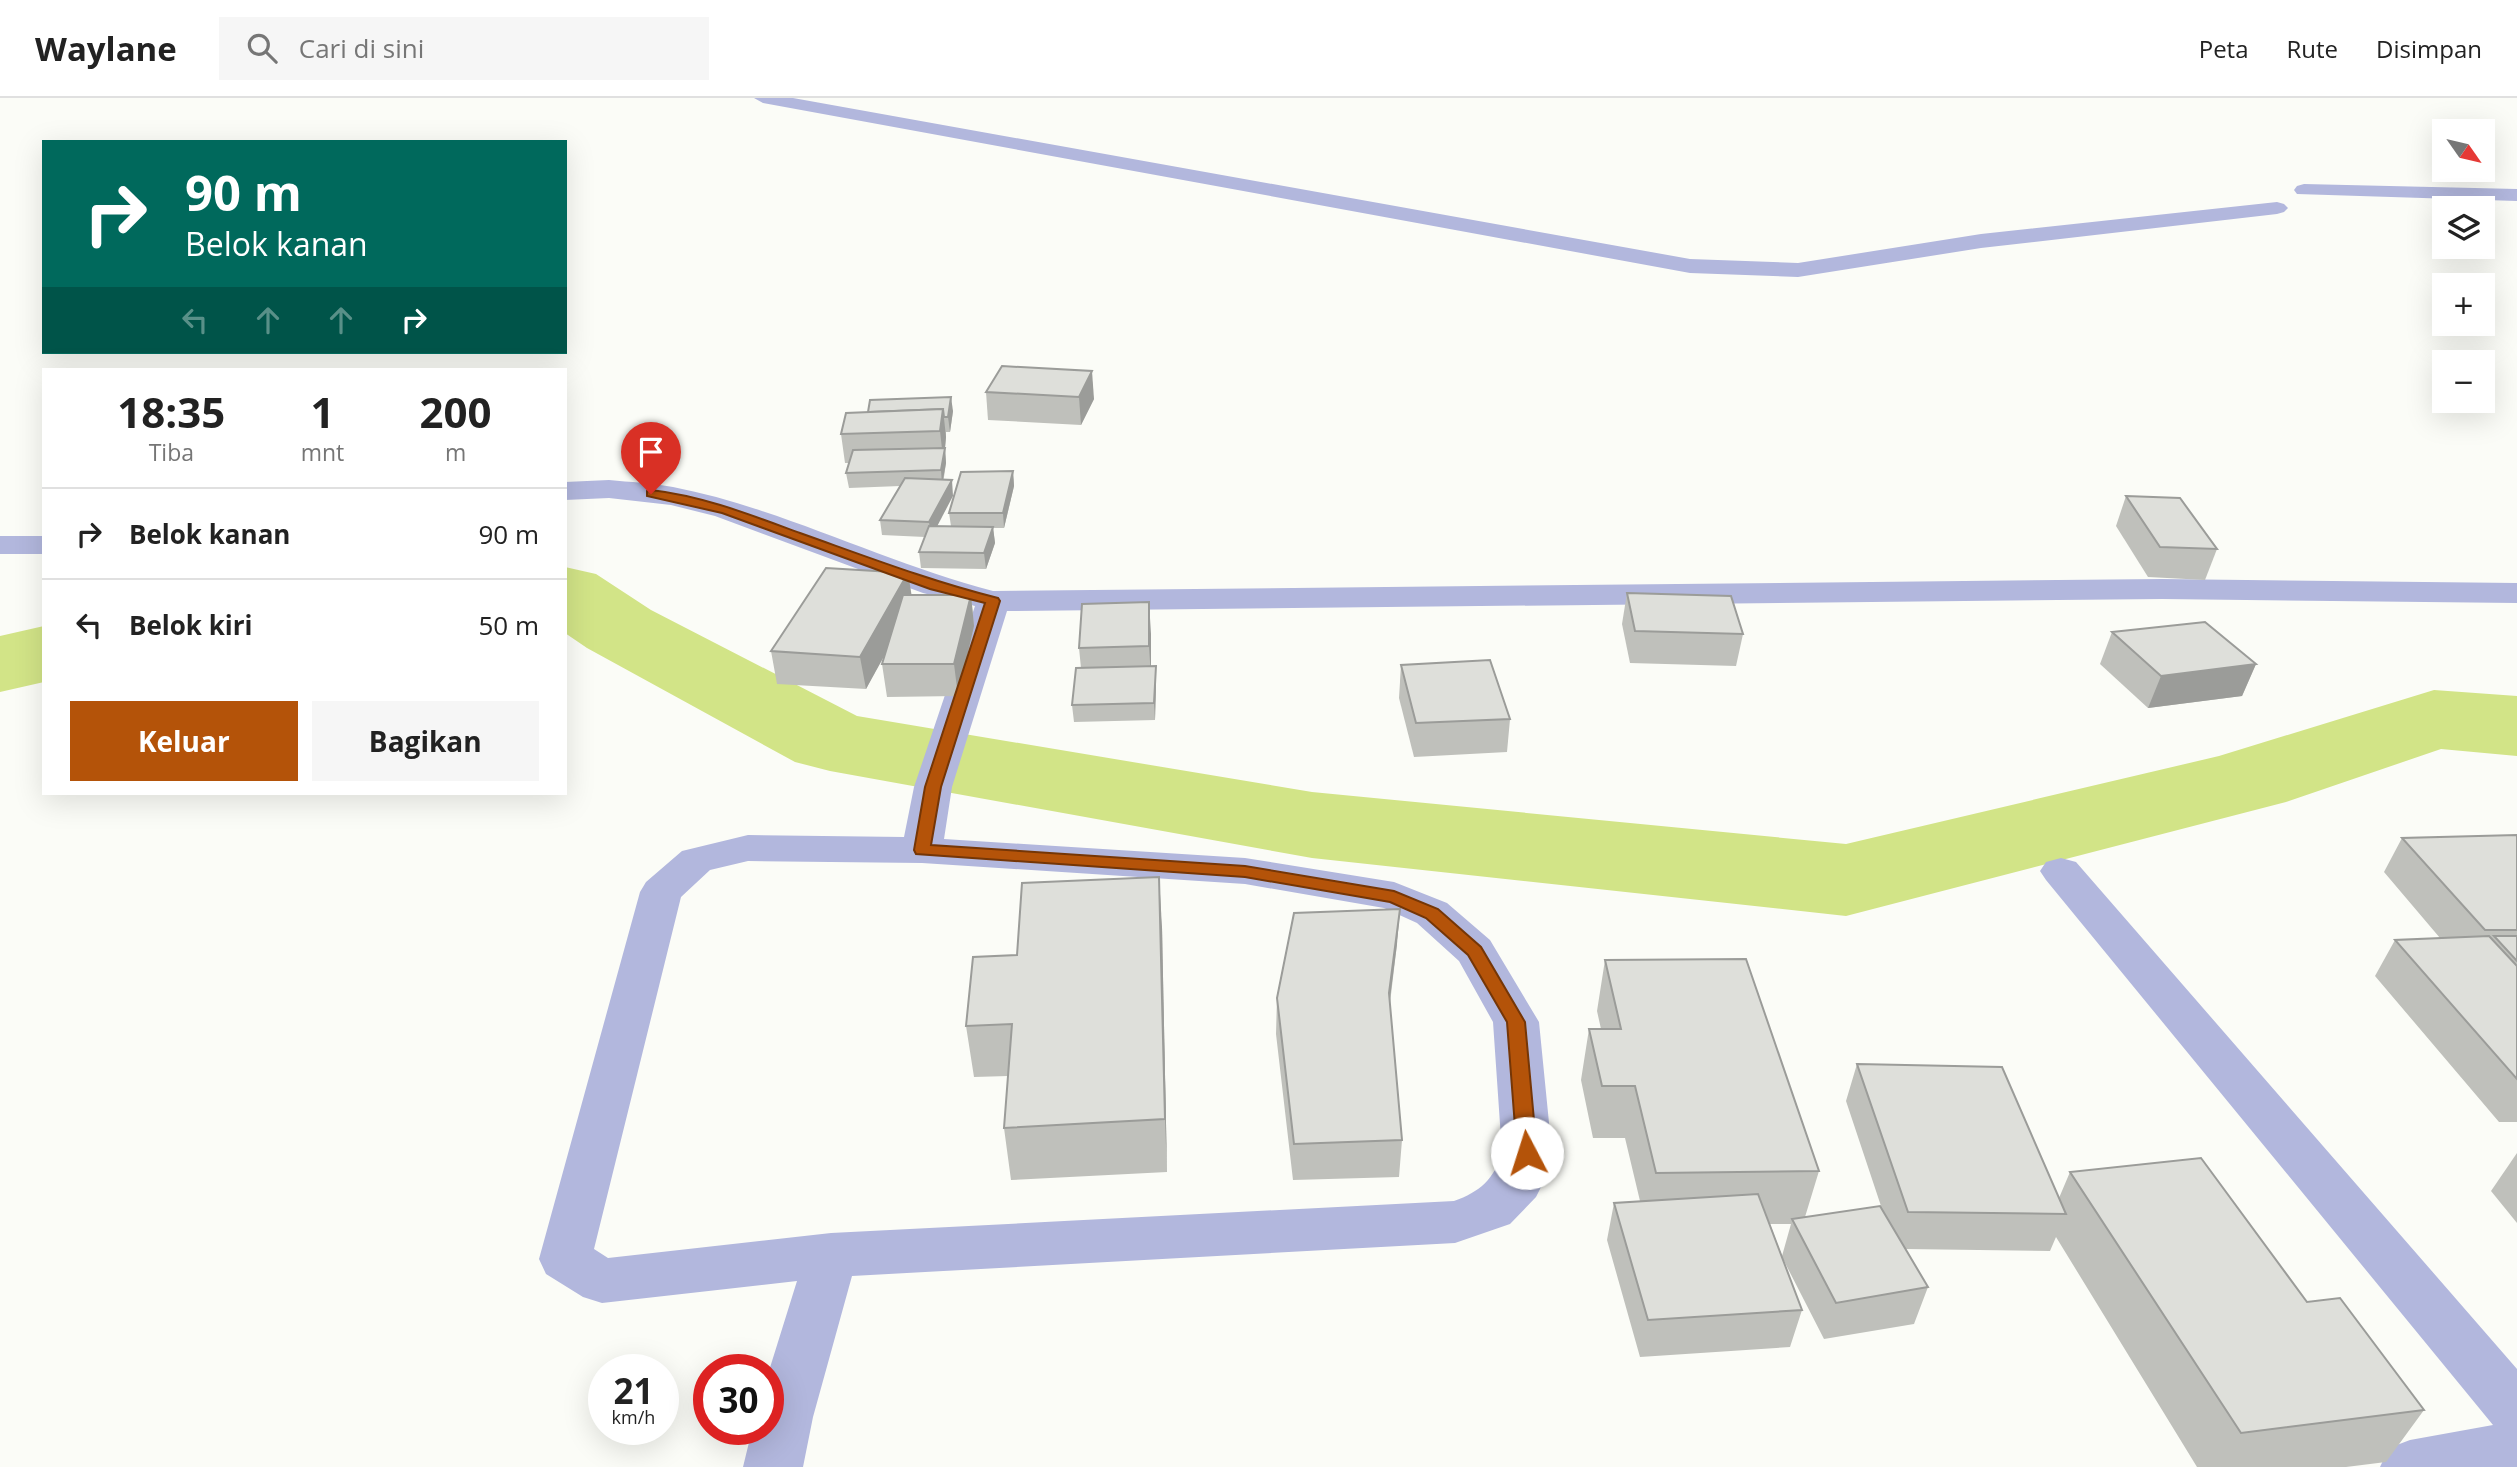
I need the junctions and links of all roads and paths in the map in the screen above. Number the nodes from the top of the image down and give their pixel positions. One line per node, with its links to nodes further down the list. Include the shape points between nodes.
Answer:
1 (762, 98): 4 (street)
2 (828, 98): 3 (street)
3 (1243, 173): 4 (street); 9 (street, via 1631,243 1735,256 1795,253)
4 (1222, 183): 10 (street, via 1690,266 1744,271 1798,270)
5 (2517, 195): 7 (street)
6 (2280, 197): 7 (street); 9 (street, via 2253,193); 10 (street)
7 (2314, 204): 8 (street)
8 (2517, 208)
9 (1953, 228): 10 (street)
10 (1981, 242)
11 (567, 491): 15 (street, via 610,489 672,496 726,510 935,586)
12 (0, 545): 13 (street)
13 (42, 545)
14 (2517, 593): 15 (street, via 2162,589)
15 (993, 601): 16 (street, via 933,787)
16 (922, 850): 18 (street, via 748,848 696,860 661,892 565,1259 602,1280); 18 (street, via 1245,871 1394,897 1432,914 1475,951 1516,1022 1527,1153 1518,1182 1492,1209 1455,1222)
17 (2061, 872): 19 (street)
18 (831, 1255): 21 (street)
19 (2517, 1412)
20 (2517, 1448): 22 (street)
21 (773, 1467)
22 (2410, 1467)

